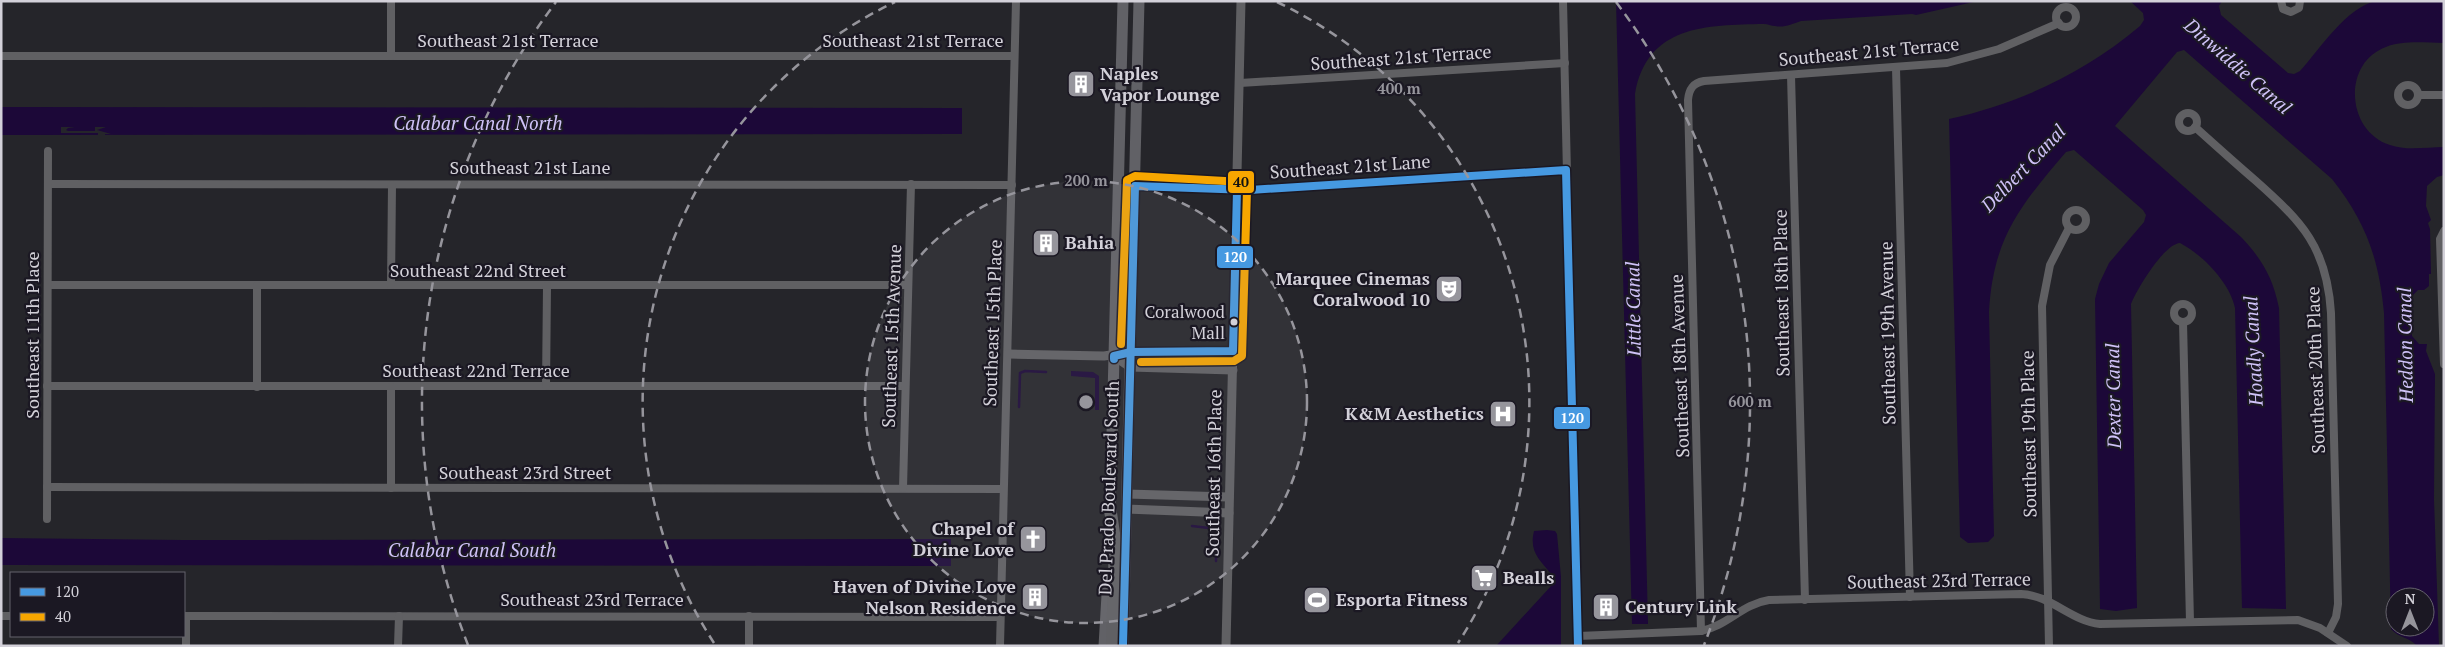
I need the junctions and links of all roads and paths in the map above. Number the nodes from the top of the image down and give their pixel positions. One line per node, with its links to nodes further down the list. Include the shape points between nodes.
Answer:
1 (391, 1): 13 (street)
2 (1016, 1): 14 (street, Southeast 15th Place)
3 (1123, 1): 22 (main road, Del Prado Boulevard South)
4 (1132, 1): 11 (main road)
5 (1139, 1): 11 (main road, Del Prado Boulevard South)
6 (1242, 1): 18 (street, Southeast 16th Place)
7 (1563, 1): 15 (street)
8 (2281, 1): 9 (street, via 2283,9 2291,12 2298,8)
9 (2300, 1)
10 (2058, 23): 16 (street, Southeast 21st Terrace, via 1982,55 1948,63)
11 (1139, 37): 30 (main road, Del Prado Boulevard South)
12 (1, 56): 13 (street, Southeast 21st Terrace)
13 (391, 56): 14 (street, Southeast 21st Terrace)
14 (1014, 56): 29 (street, Southeast 15th Place)
15 (1565, 63): 18 (street, Southeast 21st Terrace); 25 (street)
16 (1896, 68): 17 (street, Southeast 21st Terrace); 63 (street, Southeast 19th Avenue)
17 (1791, 75): 21 (street, Southeast 21st Terrace, via 1700,82 1691,89); 64 (street, Southeast 18th Place)
18 (1240, 83): 31 (street, Southeast 16th Place)
19 (2419, 95): 20 (street)
20 (2444, 95)
21 (1688, 100): 71 (street, Southeast 18th Avenue)
22 (1121, 108): 30 (main road, via 1127,133 1126,169); 44 (main road, Del Prado Boulevard South)
23 (2195, 127): 72 (street, Southeast 20th Place, via 2292,213 2317,249 2326,275 2331,312 2338,604 2335,621)
24 (48, 151): 26 (street, Southeast 11th Place)
25 (1566, 170): 31 (street, Southeast 21st Lane); 73 (street)
26 (48, 184): 27 (street, Southeast 21st Lane); 35 (street, Southeast 11th Place)
27 (392, 184): 28 (street, Southeast 21st Lane); 36 (street)
28 (911, 184): 29 (street, Southeast 21st Lane); 37 (street, Southeast 15th Avenue)
29 (1012, 185): 43 (street, Southeast 15th Place)
30 (1135, 186): 31 (street, Southeast 21st Lane); 41 (main road, Del Prado Boulevard South)
31 (1237, 190): 42 (street, Southeast 16th Place)
32 (2069, 228): 65 (street, Southeast 19th Place, via 2050,265 2042,306)
33 (2444, 232): 34 (street, via 2440,239)
34 (2443, 256): 45 (street)
35 (48, 285): 38 (street, Southeast 22nd Street); 48 (street, Southeast 11th Place)
36 (391, 285): 38 (street, Southeast 22nd Street); 39 (street, Southeast 22nd Street)
37 (908, 285): 39 (street, Southeast 22nd Street); 51 (street, Southeast 15th Avenue)
38 (257, 286): 49 (street)
39 (547, 286): 50 (street)
40 (2183, 322): 70 (street)
41 (1131, 352): 42 (street); 44 (street); 46 (main road, Del Prado Boulevard South)
42 (1233, 352): 47 (street, Southeast 16th Place)
43 (1009, 354): 44 (street); 56 (street, Southeast 15th Place)
44 (1114, 356): 46 (street); 59 (main road, Del Prado Boulevard South)
45 (2444, 364)
46 (1130, 367): 47 (street); 57 (main road, Del Prado Boulevard South)
47 (1233, 370): 58 (street, Southeast 16th Place)
48 (47, 386): 49 (street, Southeast 22nd Terrace); 53 (street, Southeast 11th Place)
49 (257, 386): 52 (street, Southeast 22nd Terrace)
50 (546, 386): 51 (street, Southeast 22nd Terrace); 52 (street, Southeast 22nd Terrace)
51 (905, 386): 55 (street, Southeast 15th Avenue)
52 (391, 387): 54 (street)
53 (48, 487): 54 (street, Southeast 23rd Street); 62 (street, Southeast 11th Place)
54 (391, 488): 55 (street, Southeast 23rd Street)
55 (903, 488): 56 (street, Southeast 23rd Street)
56 (1003, 488): 69 (street, Southeast 15th Place)
57 (1127, 494): 58 (street); 60 (main road, Del Prado Boulevard South)
58 (1229, 497): 61 (street, Southeast 16th Place)
59 (1110, 506): 78 (main road, Del Prado Boulevard South); 79 (highway, via 1115,540)
60 (1126, 509): 61 (street); 80 (main road, Del Prado Boulevard South)
61 (1229, 513): 81 (street, Southeast 16th Place)
62 (48, 519)
63 (1910, 597): 64 (street, Southeast 23rd Terrace); 65 (street, Southeast 23rd Terrace, via 2020,594)
64 (1805, 600): 71 (street, Southeast 23rd Terrace, via 1758,602 1719,626)
65 (2048, 601): 70 (street, Southeast 23rd Terrace, via 2095,624); 83 (street, Southeast 19th Place)
66 (185, 616): 67 (street, Southeast 23rd Terrace); 74 (street)
67 (399, 616): 68 (street, Southeast 23rd Terrace); 75 (street)
68 (749, 616): 69 (street, Southeast 23rd Terrace); 76 (street)
69 (1000, 617): 77 (street, Southeast 15th Place)
70 (2190, 622): 72 (street, Southeast 23rd Terrace, via 2292,619)
71 (1702, 631): 73 (street, Southeast 23rd Terrace)
72 (2328, 633): 84 (street, Southeast 23rd Terrace)
73 (1578, 636): 82 (street)
74 (186, 646)
75 (398, 646)
76 (749, 646)
77 (1000, 646)
78 (1104, 646)
79 (1112, 646)
80 (1123, 646)
81 (1226, 646)
82 (1578, 646)
83 (2049, 646)
84 (2347, 646)

